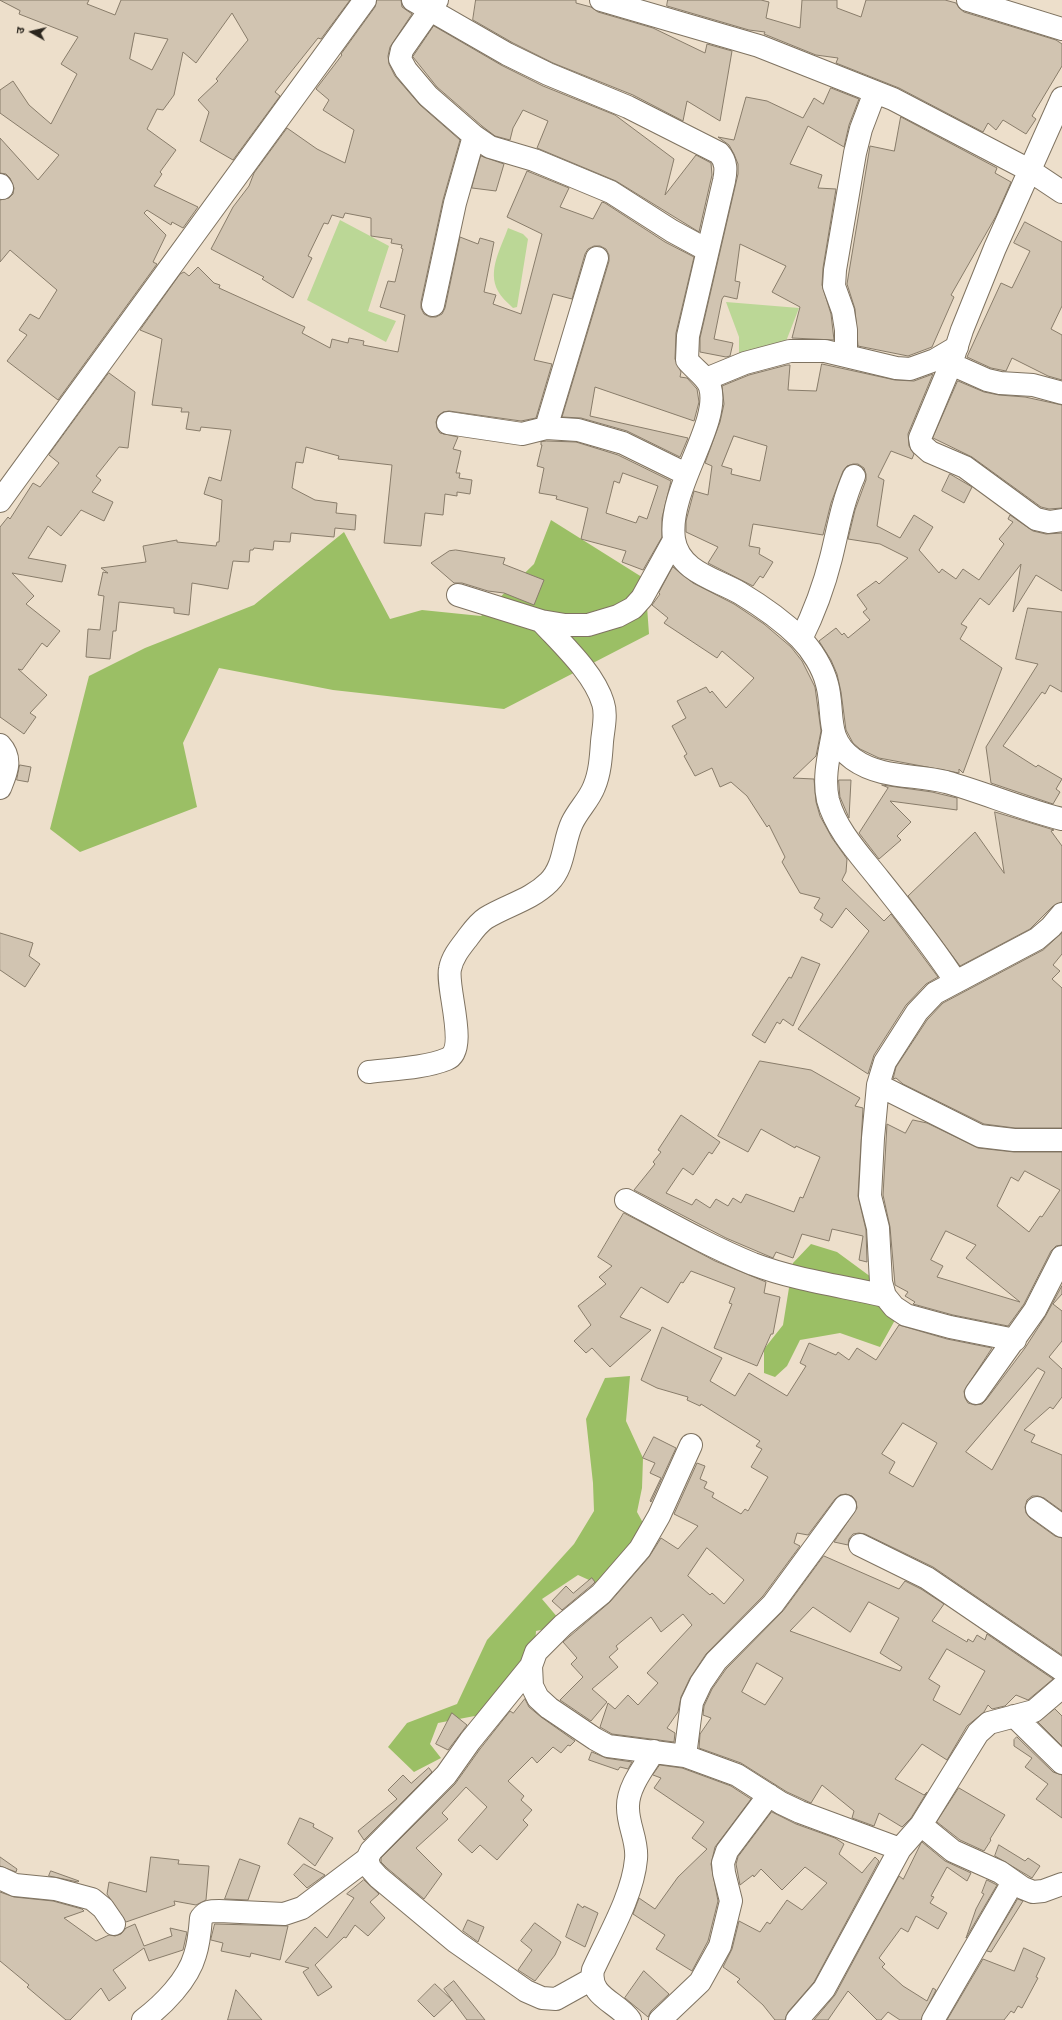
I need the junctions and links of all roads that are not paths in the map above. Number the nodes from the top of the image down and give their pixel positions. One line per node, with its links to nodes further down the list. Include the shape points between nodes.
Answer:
1 (365, 0): 22 (street)
2 (968, 0): 5 (street)
3 (608, 1): 6 (street, via 759,46)
4 (427, 3): 8 (street, via 402,50 400,59 428,96); 11 (street, via 506,54 628,107 719,153 725,163 726,172)
5 (1062, 30)
6 (875, 92): 9 (street); 14 (street, via 853,160 835,270 834,286 843,311 846,330)
7 (1062, 98): 9 (street)
8 (474, 136): 11 (street, via 490,147 534,160 611,192); 13 (street, via 455,202)
9 (1029, 170): 10 (street); 15 (street, via 982,281)
10 (1062, 192)
11 (707, 250): 16 (street, via 686,349 687,360)
12 (598, 258): 19 (street)
13 (433, 305)
14 (846, 356): 15 (street, via 910,369); 16 (street, via 825,351 790,351 745,363)
15 (954, 356): 17 (street, via 987,380 1033,385); 23 (street, via 923,427 920,438 922,444 930,452 965,467 1036,519 1049,522)
16 (706, 380): 20 (street, via 712,404)
17 (1062, 393)
18 (448, 423): 19 (street, via 522,434)
19 (546, 428): 20 (street, via 578,430 623,443)
20 (686, 474): 24 (street, via 673,525)
21 (854, 476): 27 (street, via 842,506 815,610)
22 (0, 501)
23 (1062, 520)
24 (674, 540): 26 (street, via 642,598 633,608 618,616 588,625); 27 (street, via 679,554 691,567 704,577 740,593)
25 (458, 595): 26 (street)
26 (541, 621): 34 (street, via 578,661 603,703 605,713 601,758 594,787 572,822 563,856 550,882 527,899 486,918 453,958 449,983 457,1029 454,1053 449,1059 434,1063)
27 (800, 639): 28 (street, via 813,656 827,683)
28 (833, 733): 31 (street, via 842,750 871,769 944,782); 33 (street, via 826,774 828,799 832,811 858,852 935,950)
29 (0, 745): 30 (street, via 6,752 8,766)
30 (0, 788)
31 (1062, 819)
32 (1062, 914): 33 (street, via 1037,939)
33 (956, 982): 35 (street, via 935,994 917,1012 885,1062)
34 (369, 1072)
35 (878, 1085): 36 (street, via 980,1136 1014,1140); 39 (street, via 870,1196 878,1228 881,1282)
36 (1062, 1140)
37 (626, 1200): 39 (street, via 711,1245 754,1264)
38 (1062, 1256): 40 (street, via 1035,1310)
39 (885, 1296): 40 (street, via 894,1307 906,1315 950,1328)
40 (1015, 1340): 41 (street)
41 (976, 1393)
42 (691, 1445): 47 (street, via 659,1516 640,1549 600,1594 562,1625 536,1652)
43 (845, 1506): 52 (street, via 773,1604 716,1661 701,1683 692,1702)
44 (1037, 1508): 45 (street)
45 (1062, 1526)
46 (860, 1545): 48 (street, via 927,1578)
47 (531, 1666): 51 (street, via 532,1686 538,1698 549,1708 608,1746); 57 (street, via 446,1775 371,1851)
48 (1062, 1670)
49 (1062, 1687): 50 (street, via 1034,1711)
50 (1014, 1716): 53 (street); 55 (street, via 989,1723 978,1733)
51 (654, 1751): 52 (street); 62 (street, via 629,1797 628,1808 636,1859 631,1884)
52 (685, 1756): 54 (street, via 737,1775)
53 (1062, 1763)
54 (769, 1795): 56 (street, via 800,1812); 65 (street, via 727,1850 724,1873 731,1901 717,1951 700,1982)
55 (921, 1826): 56 (street); 59 (street, via 953,1851 989,1866)
56 (900, 1849): 66 (street, via 824,1989)
57 (367, 1859): 62 (street, via 378,1878 456,1942 526,1991 542,1998 556,1999); 63 (street, via 302,1908 284,1914 219,1911 204,1914 201,1918 195,1956 185,1975 172,1992)
58 (0, 1878): 61 (street, via 15,1885 55,1889 92,1900 103,1908)
59 (1013, 1882): 60 (street, via 1033,1892); 67 (street)
60 (1062, 1884)
61 (114, 1924)
62 (592, 1979): 64 (street, via 598,1992)
63 (143, 2020)
64 (630, 2020)
65 (660, 2020)
66 (797, 2020)
67 (933, 2020)

